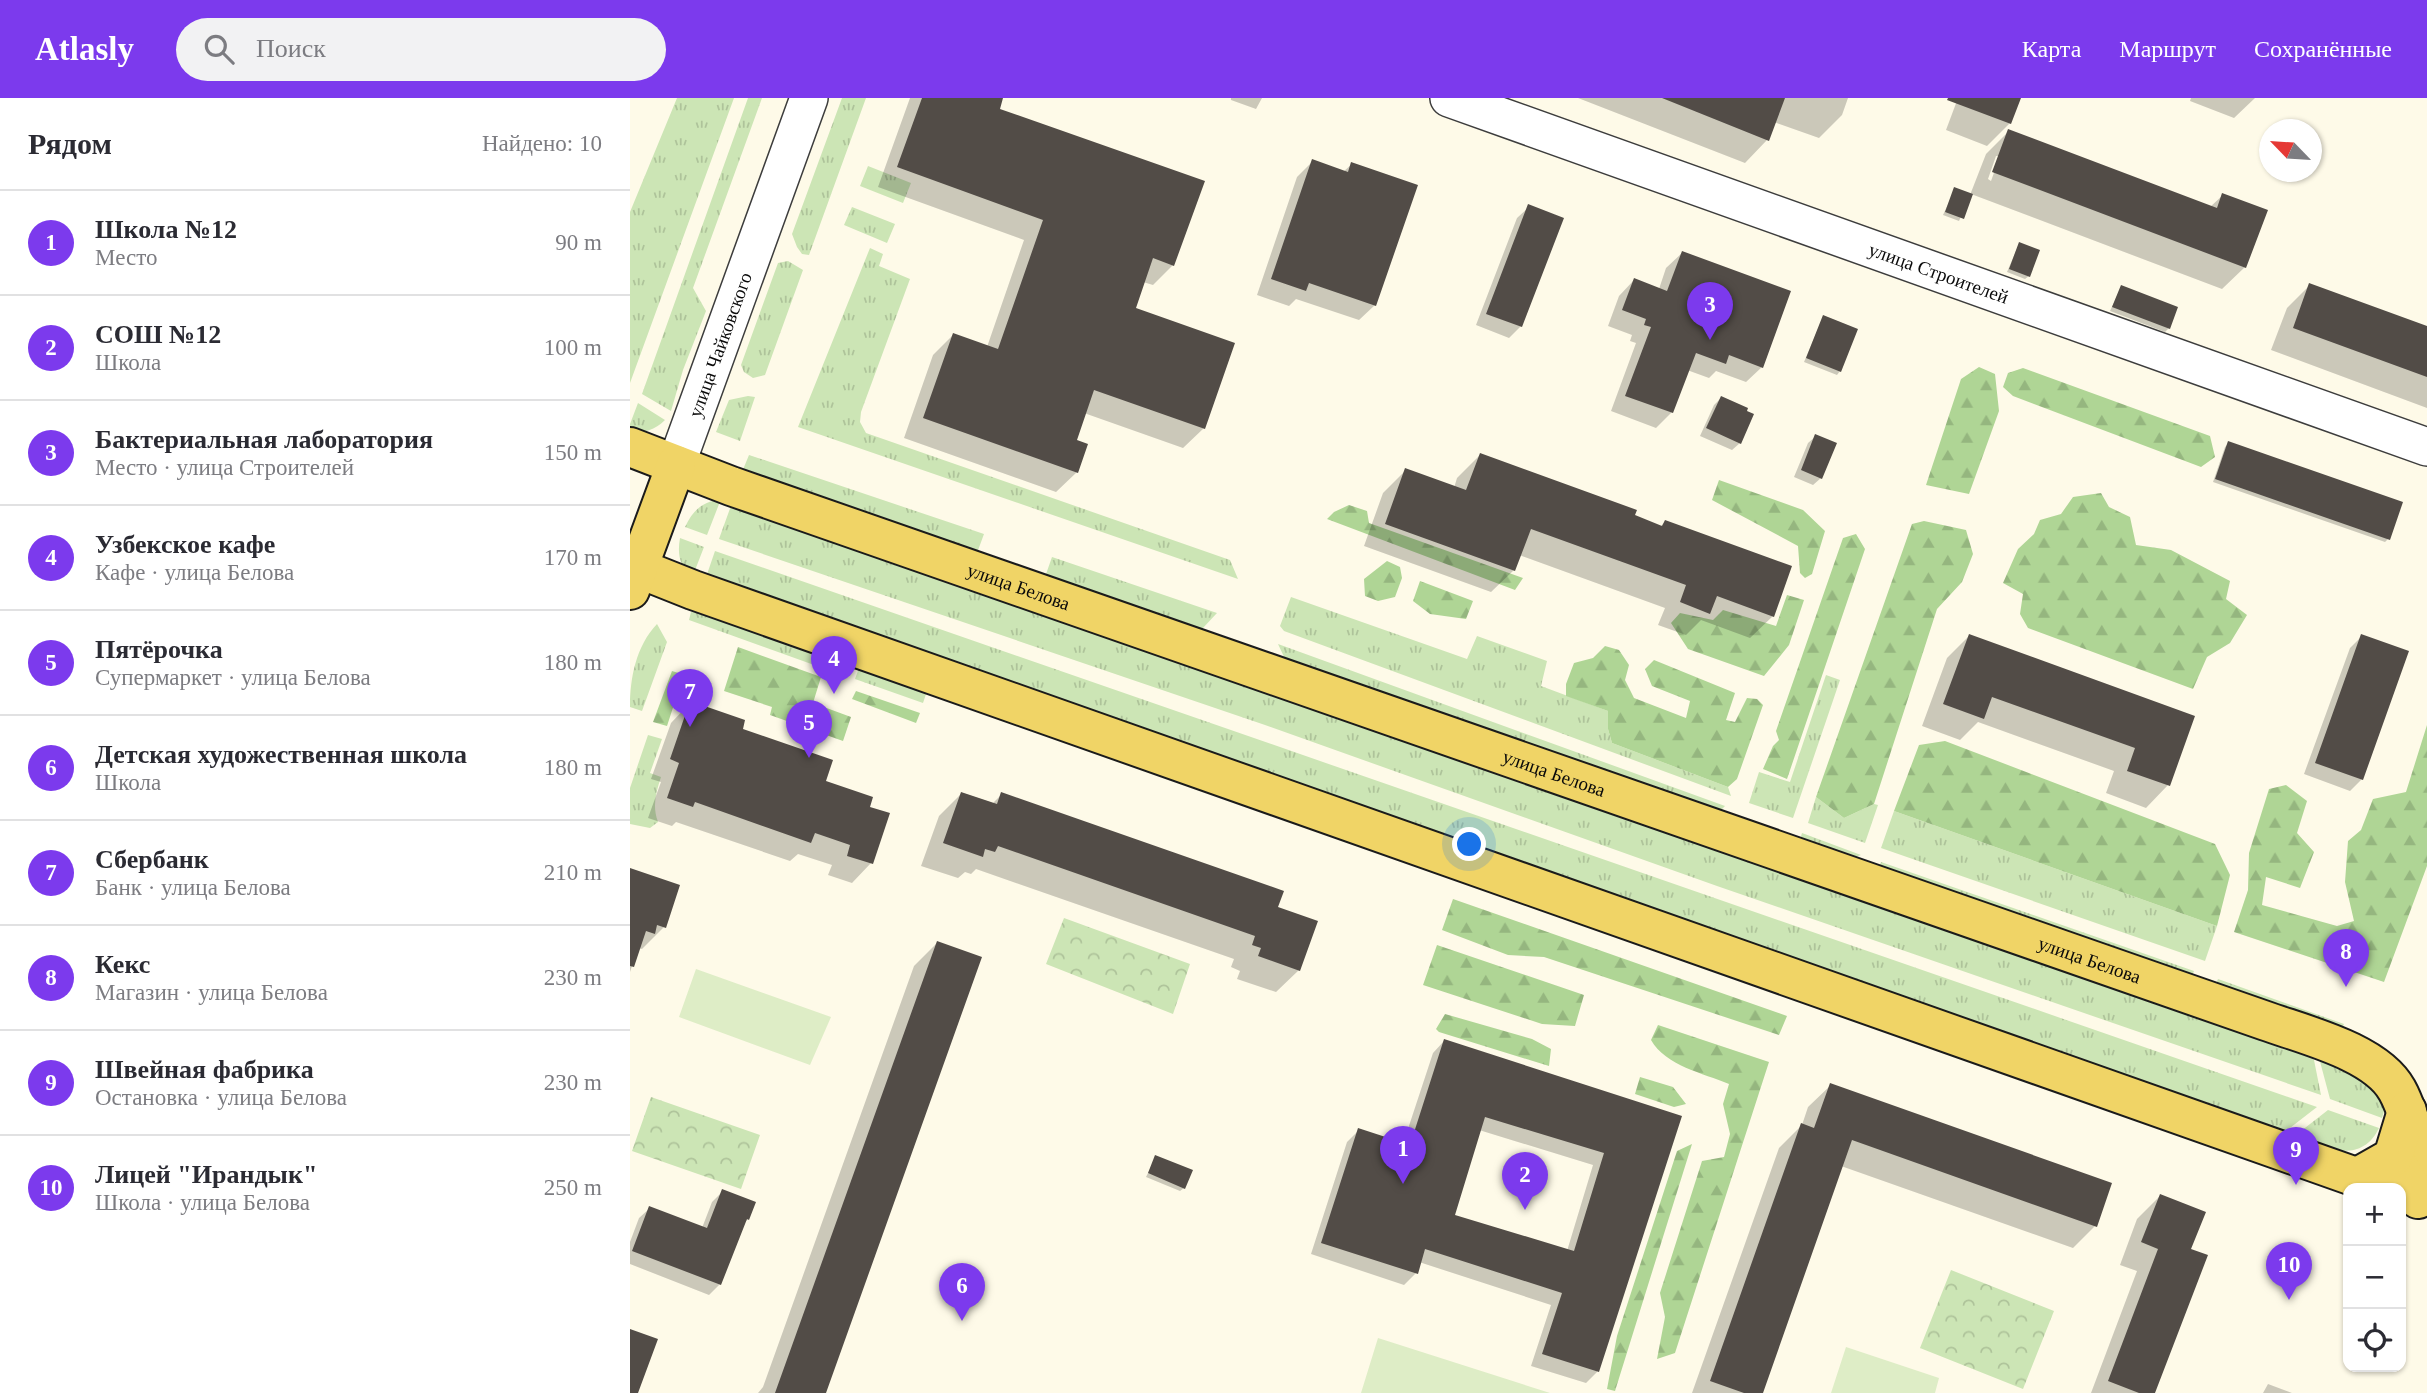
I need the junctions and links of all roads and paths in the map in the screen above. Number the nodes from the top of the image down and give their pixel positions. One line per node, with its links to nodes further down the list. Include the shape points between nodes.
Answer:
1 (809, 98): 5 (street, улица Чайковского)
2 (1449, 98): 4 (street, улица Строителей)
3 (630, 447): 5 (main road, улица Белова)
4 (2427, 447)
5 (676, 465): 6 (main road, улица Чайковского); 7 (main road, улица Белова, via 2357,1055 2396,1087 2407,1111)
6 (633, 574): 7 (main road, улица Белова, via 738,606)
7 (2401, 1182)

